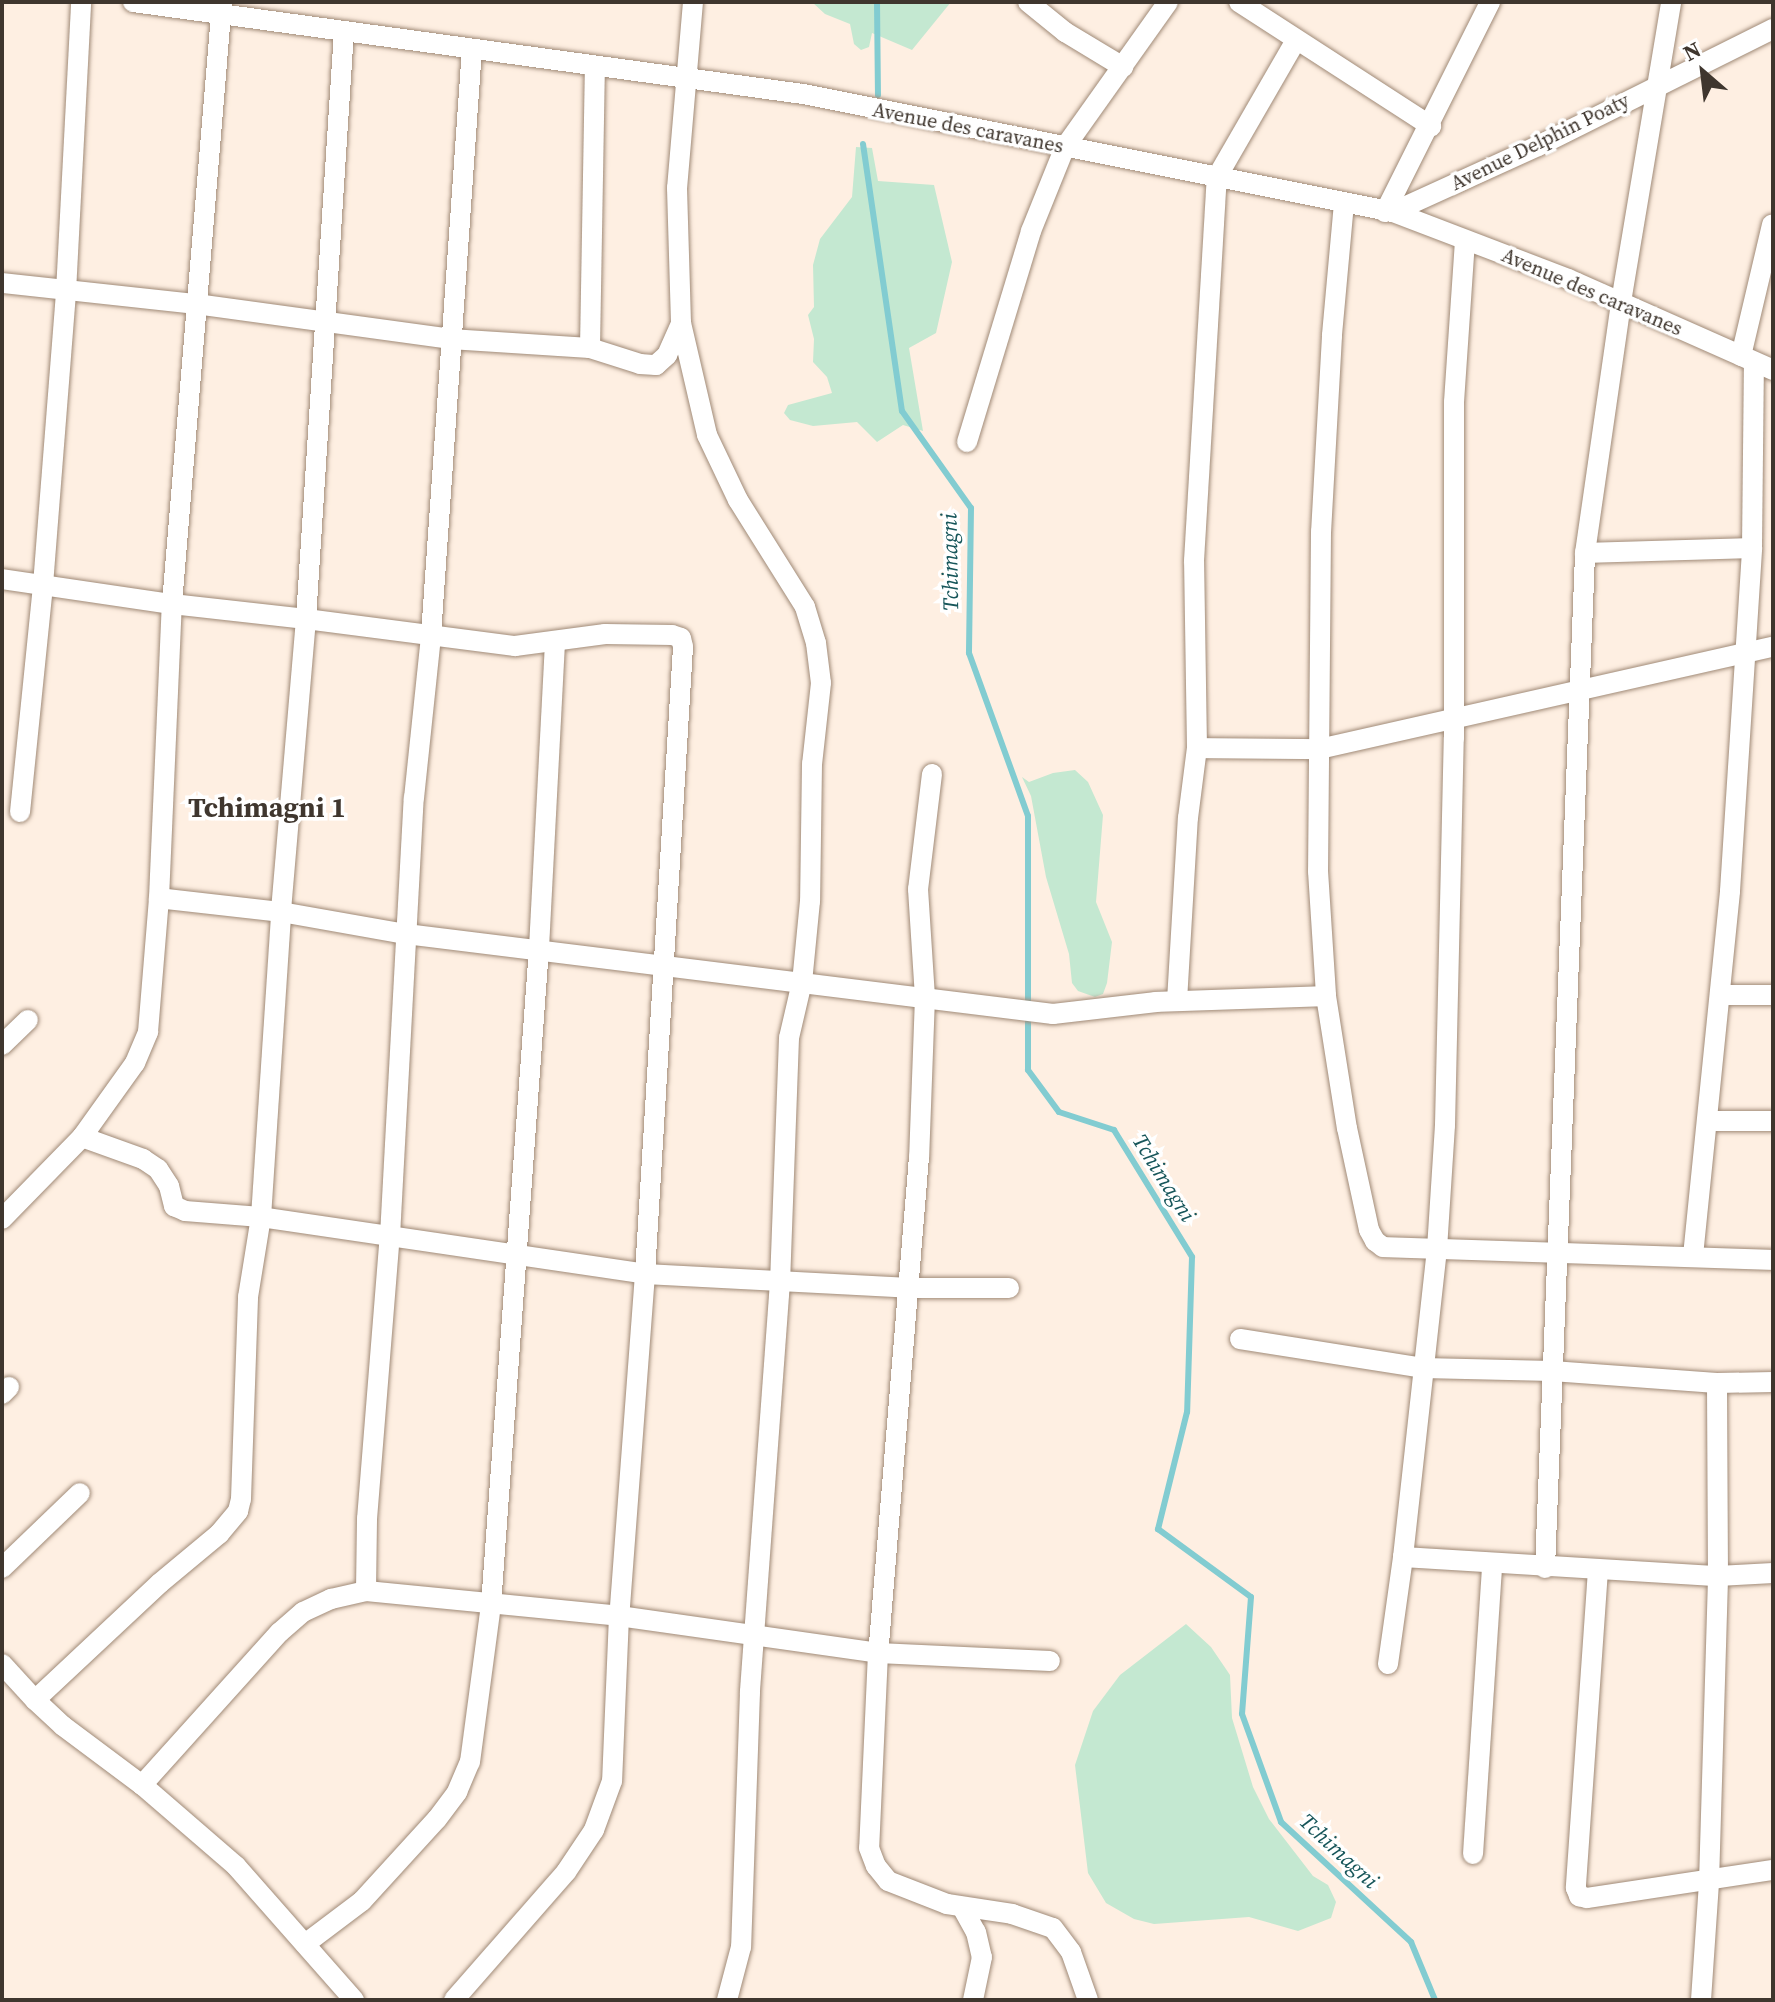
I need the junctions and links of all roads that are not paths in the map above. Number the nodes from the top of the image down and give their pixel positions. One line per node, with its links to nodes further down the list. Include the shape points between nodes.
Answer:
1 (81, 2): 26 (street)
2 (133, 2): 9 (street, Avenue des caravanes)
3 (693, 2): 16 (street)
4 (1028, 2): 15 (street)
5 (1168, 2): 15 (street)
6 (1239, 2): 12 (street)
7 (1490, 2): 18 (street)
8 (1671, 2): 17 (street)
9 (222, 8): 11 (street, Avenue des caravanes); 28 (street)
10 (1773, 29): 17 (street, Avenue Delphin Poaty)
11 (344, 31): 13 (street, Avenue des caravanes); 30 (street)
12 (1296, 40): 18 (street); 20 (street)
13 (472, 49): 14 (street, Avenue des caravanes); 31 (street)
14 (595, 66): 16 (street, Avenue des caravanes); 32 (street)
15 (1123, 67): 19 (street)
16 (687, 79): 19 (street, Avenue des caravanes, via 803,94); 29 (street, via 677,188)
17 (1656, 86): 22 (street, Avenue Delphin Poaty); 27 (street)
18 (1431, 126): 22 (street)
19 (1065, 147): 20 (street, Avenue des caravanes); 34 (street, via 1031,231)
20 (1217, 177): 21 (street, Avenue des caravanes); 47 (street, via 1194,561)
21 (1344, 203): 22 (street, Avenue des caravanes); 48 (street, via 1321,532)
22 (1389, 212): 24 (street, Avenue des caravanes)
23 (1772, 225): 33 (street)
24 (1465, 240): 27 (street, Avenue des caravanes); 46 (street, via 1454,402)
25 (2, 283): 26 (street)
26 (66, 292): 28 (street); 38 (street)
27 (1621, 302): 33 (street, Avenue des caravanes); 36 (street)
28 (196, 304): 30 (street); 39 (street)
29 (681, 323): 32 (street, via 667,355 656,365); 56 (street, via 707,435 738,500 805,607 816,643 821,683)
30 (324, 324): 31 (street); 40 (street)
31 (450, 339): 32 (street); 41 (street)
32 (590, 348)
33 (1756, 363): 35 (street)
34 (967, 442)
35 (1752, 548): 36 (street); 44 (street)
36 (1585, 553): 45 (street)
37 (2, 579): 38 (street)
38 (43, 585): 39 (street); 50 (street)
39 (172, 604): 40 (street); 51 (street)
40 (306, 619): 41 (street); 52 (street)
41 (431, 635): 42 (street, via 515,646); 53 (street)
42 (555, 643): 54 (street); 55 (street, via 605,634 681,638)
43 (1773, 647): 44 (street)
44 (1744, 652): 45 (street); 57 (street)
45 (1582, 688): 46 (street); 71 (street)
46 (1454, 716): 48 (street); 70 (street, via 1445,1125)
47 (1197, 748): 48 (street); 61 (street)
48 (1319, 749): 59 (street, via 1318,871)
49 (932, 774): 60 (street, via 918,889)
50 (20, 812)
51 (159, 898): 52 (street); 66 (street, via 148,1032 135,1063)
52 (281, 912): 53 (street); 67 (street)
53 (406, 934): 54 (street); 69 (street)
54 (539, 948): 55 (street); 72 (street)
55 (661, 965): 56 (street); 75 (street)
56 (802, 982): 60 (street); 76 (street, via 789,1038)
57 (1720, 995): 58 (street); 64 (street)
58 (1773, 995)
59 (1326, 996): 61 (street); 70 (street, via 1369,1230 1383,1247)
60 (925, 997): 61 (street, via 1053,1014); 77 (street)
61 (1177, 1001)
62 (28, 1020): 63 (street)
63 (2, 1045)
64 (1707, 1121): 65 (street); 73 (street)
65 (1773, 1121)
66 (82, 1137): 67 (street, via 158,1169 174,1206 185,1211); 68 (street)
67 (261, 1217): 69 (street); 100 (street, via 248,1297 238,1511)
68 (2, 1219)
69 (390, 1236): 72 (street); 92 (street)
70 (1437, 1249): 71 (street); 80 (street)
71 (1559, 1250): 73 (street); 81 (street)
72 (514, 1256): 75 (street); 93 (street)
73 (1693, 1256): 74 (street)
74 (1773, 1260)
75 (645, 1274): 76 (street); 94 (street)
76 (780, 1282): 77 (street); 95 (street)
77 (910, 1288): 78 (street); 96 (street)
78 (1009, 1288)
79 (1240, 1339): 80 (street)
80 (1423, 1368): 81 (street); 85 (street)
81 (1552, 1371): 83 (street); 88 (street)
82 (1773, 1382): 83 (street)
83 (1717, 1383): 91 (street)
84 (80, 1493): 87 (street)
85 (1403, 1557): 86 (street); 99 (street)
86 (1492, 1565): 88 (street); 102 (street)
87 (2, 1568)
88 (1545, 1568): 89 (street)
89 (1598, 1570): 91 (street); 104 (street, via 1576,1888 1587,1898)
90 (1773, 1573): 91 (street)
91 (1718, 1576): 104 (street)
92 (366, 1591): 93 (street); 101 (street, via 331,1599 291,1622)
93 (491, 1605): 94 (street); 106 (street, via 470,1762 457,1792 362,1901)
94 (619, 1616): 95 (street); 108 (street, via 612,1781 604,1808 566,1872)
95 (754, 1634): 96 (street); 109 (street, via 741,1947)
96 (878, 1653): 97 (street); 105 (street, via 869,1848 888,1881)
97 (1050, 1661)
98 (2, 1664): 100 (street)
99 (1388, 1664)
100 (35, 1700): 101 (street)
101 (142, 1785): 106 (street, via 236,1866)
102 (1473, 1854)
103 (1773, 1870): 104 (street)
104 (1709, 1882): 112 (street)
105 (963, 1909): 110 (street, via 982,1957); 111 (street, via 1012,1914 1053,1928 1071,1952)
106 (305, 1944): 107 (street)
107 (354, 2000)
108 (454, 2000)
109 (727, 2000)
110 (973, 2000)
111 (1088, 2000)
112 (1701, 2000)

